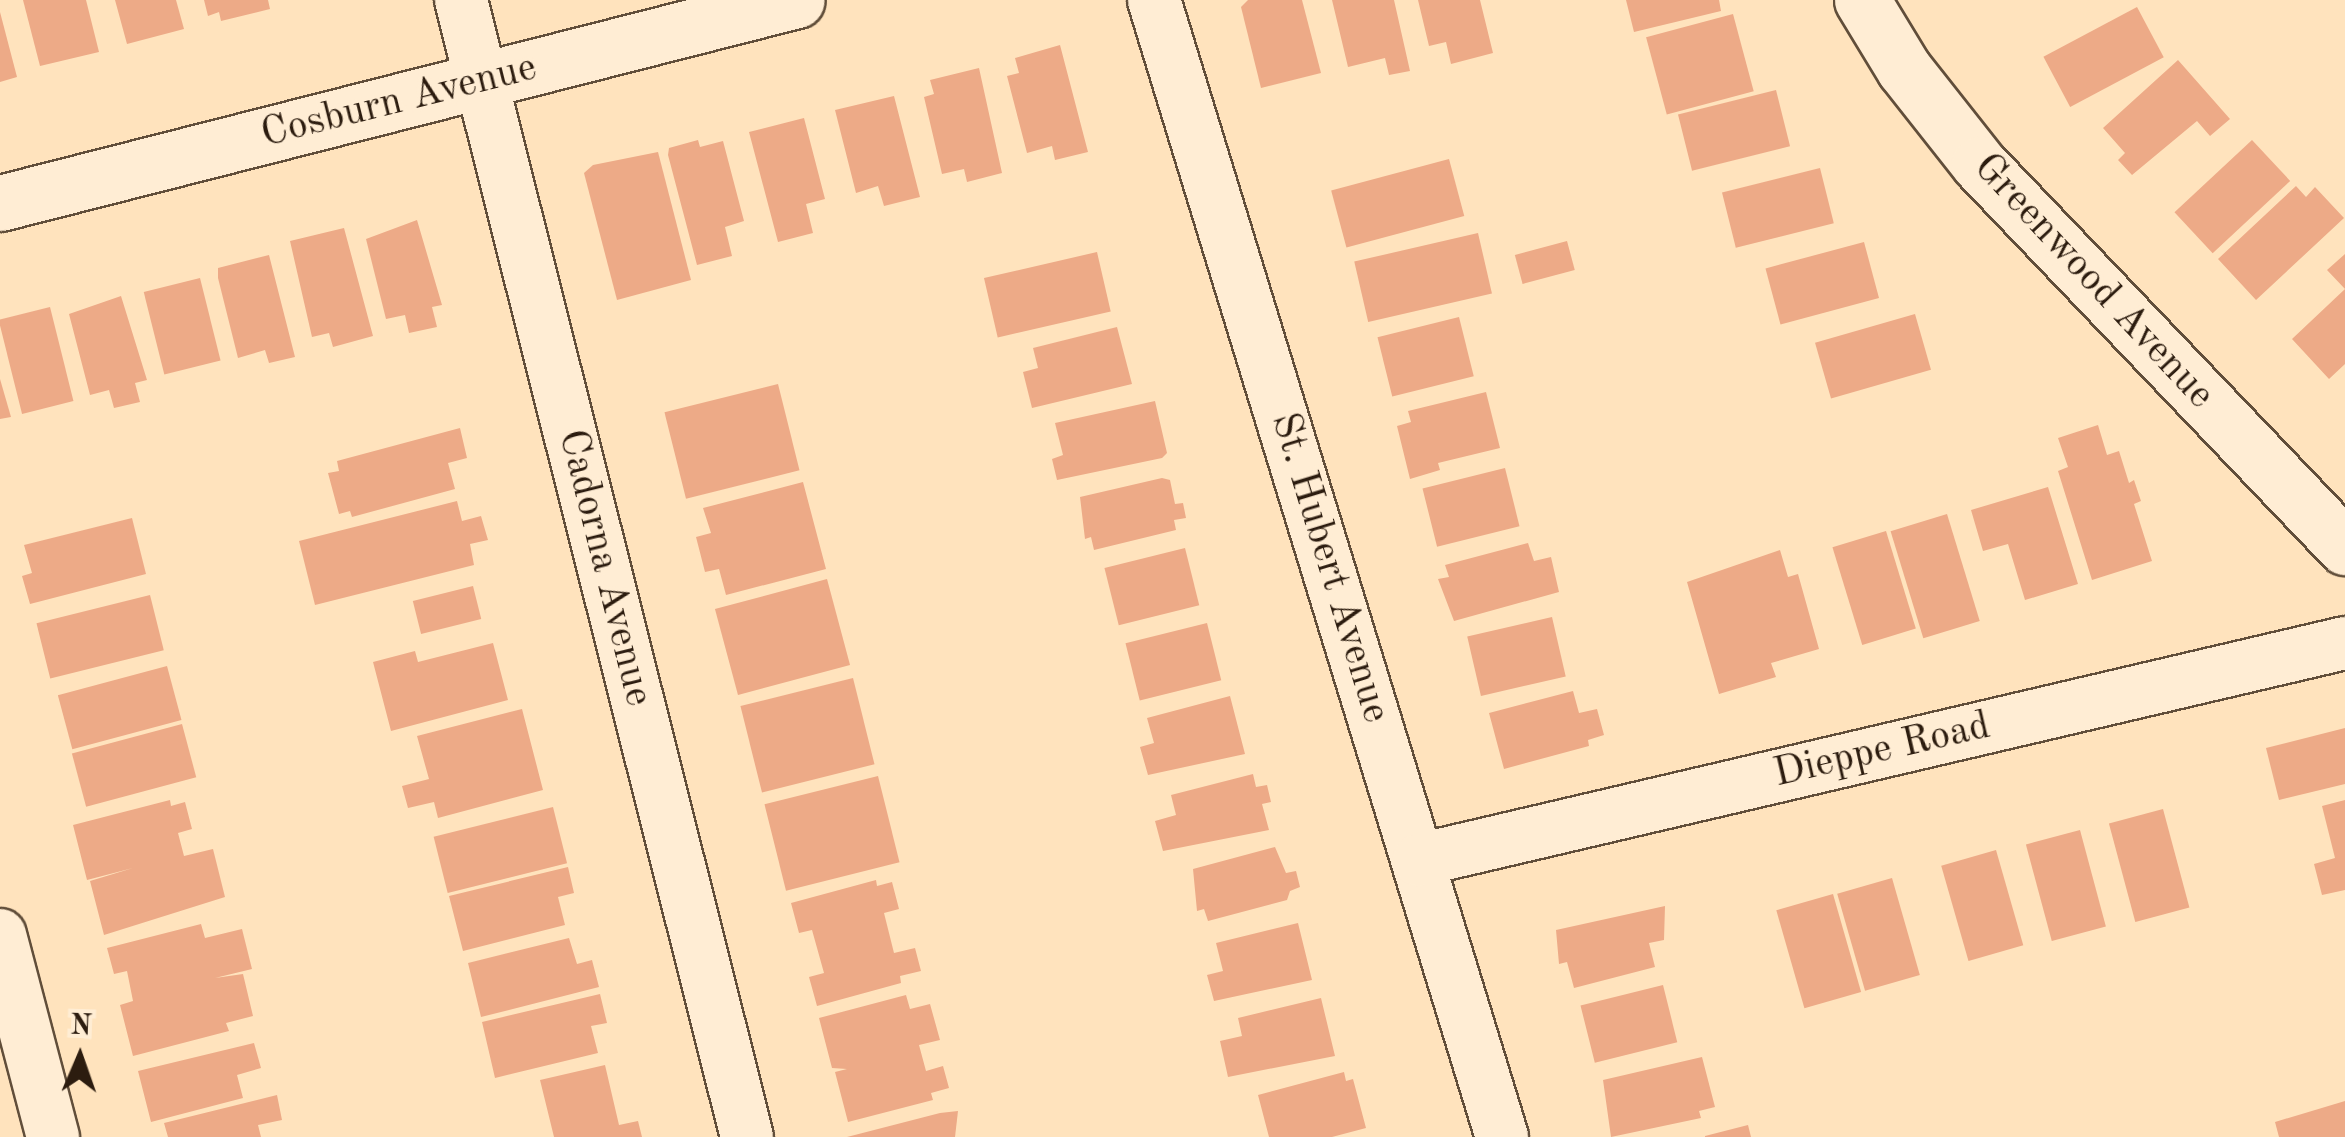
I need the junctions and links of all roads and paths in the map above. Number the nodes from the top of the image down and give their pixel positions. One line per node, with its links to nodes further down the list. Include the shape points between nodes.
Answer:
1 (461, 0): 5 (street, Cadorna Avenue)
2 (797, 0): 5 (street, Cosburn Avenue)
3 (1154, 0): 9 (street, St. Hubert Avenue)
4 (1862, 0): 7 (street, Greenwood Avenue, via 1904,70 1979,164)
5 (482, 82): 6 (street, Cosburn Avenue); 12 (street, Cadorna Avenue)
6 (0, 203)
7 (2345, 548)
8 (2345, 643): 9 (street, Dieppe Road)
9 (1419, 860): 13 (street, St. Hubert Avenue)
10 (0, 935): 11 (street)
11 (53, 1137)
12 (747, 1137)
13 (1502, 1137)

